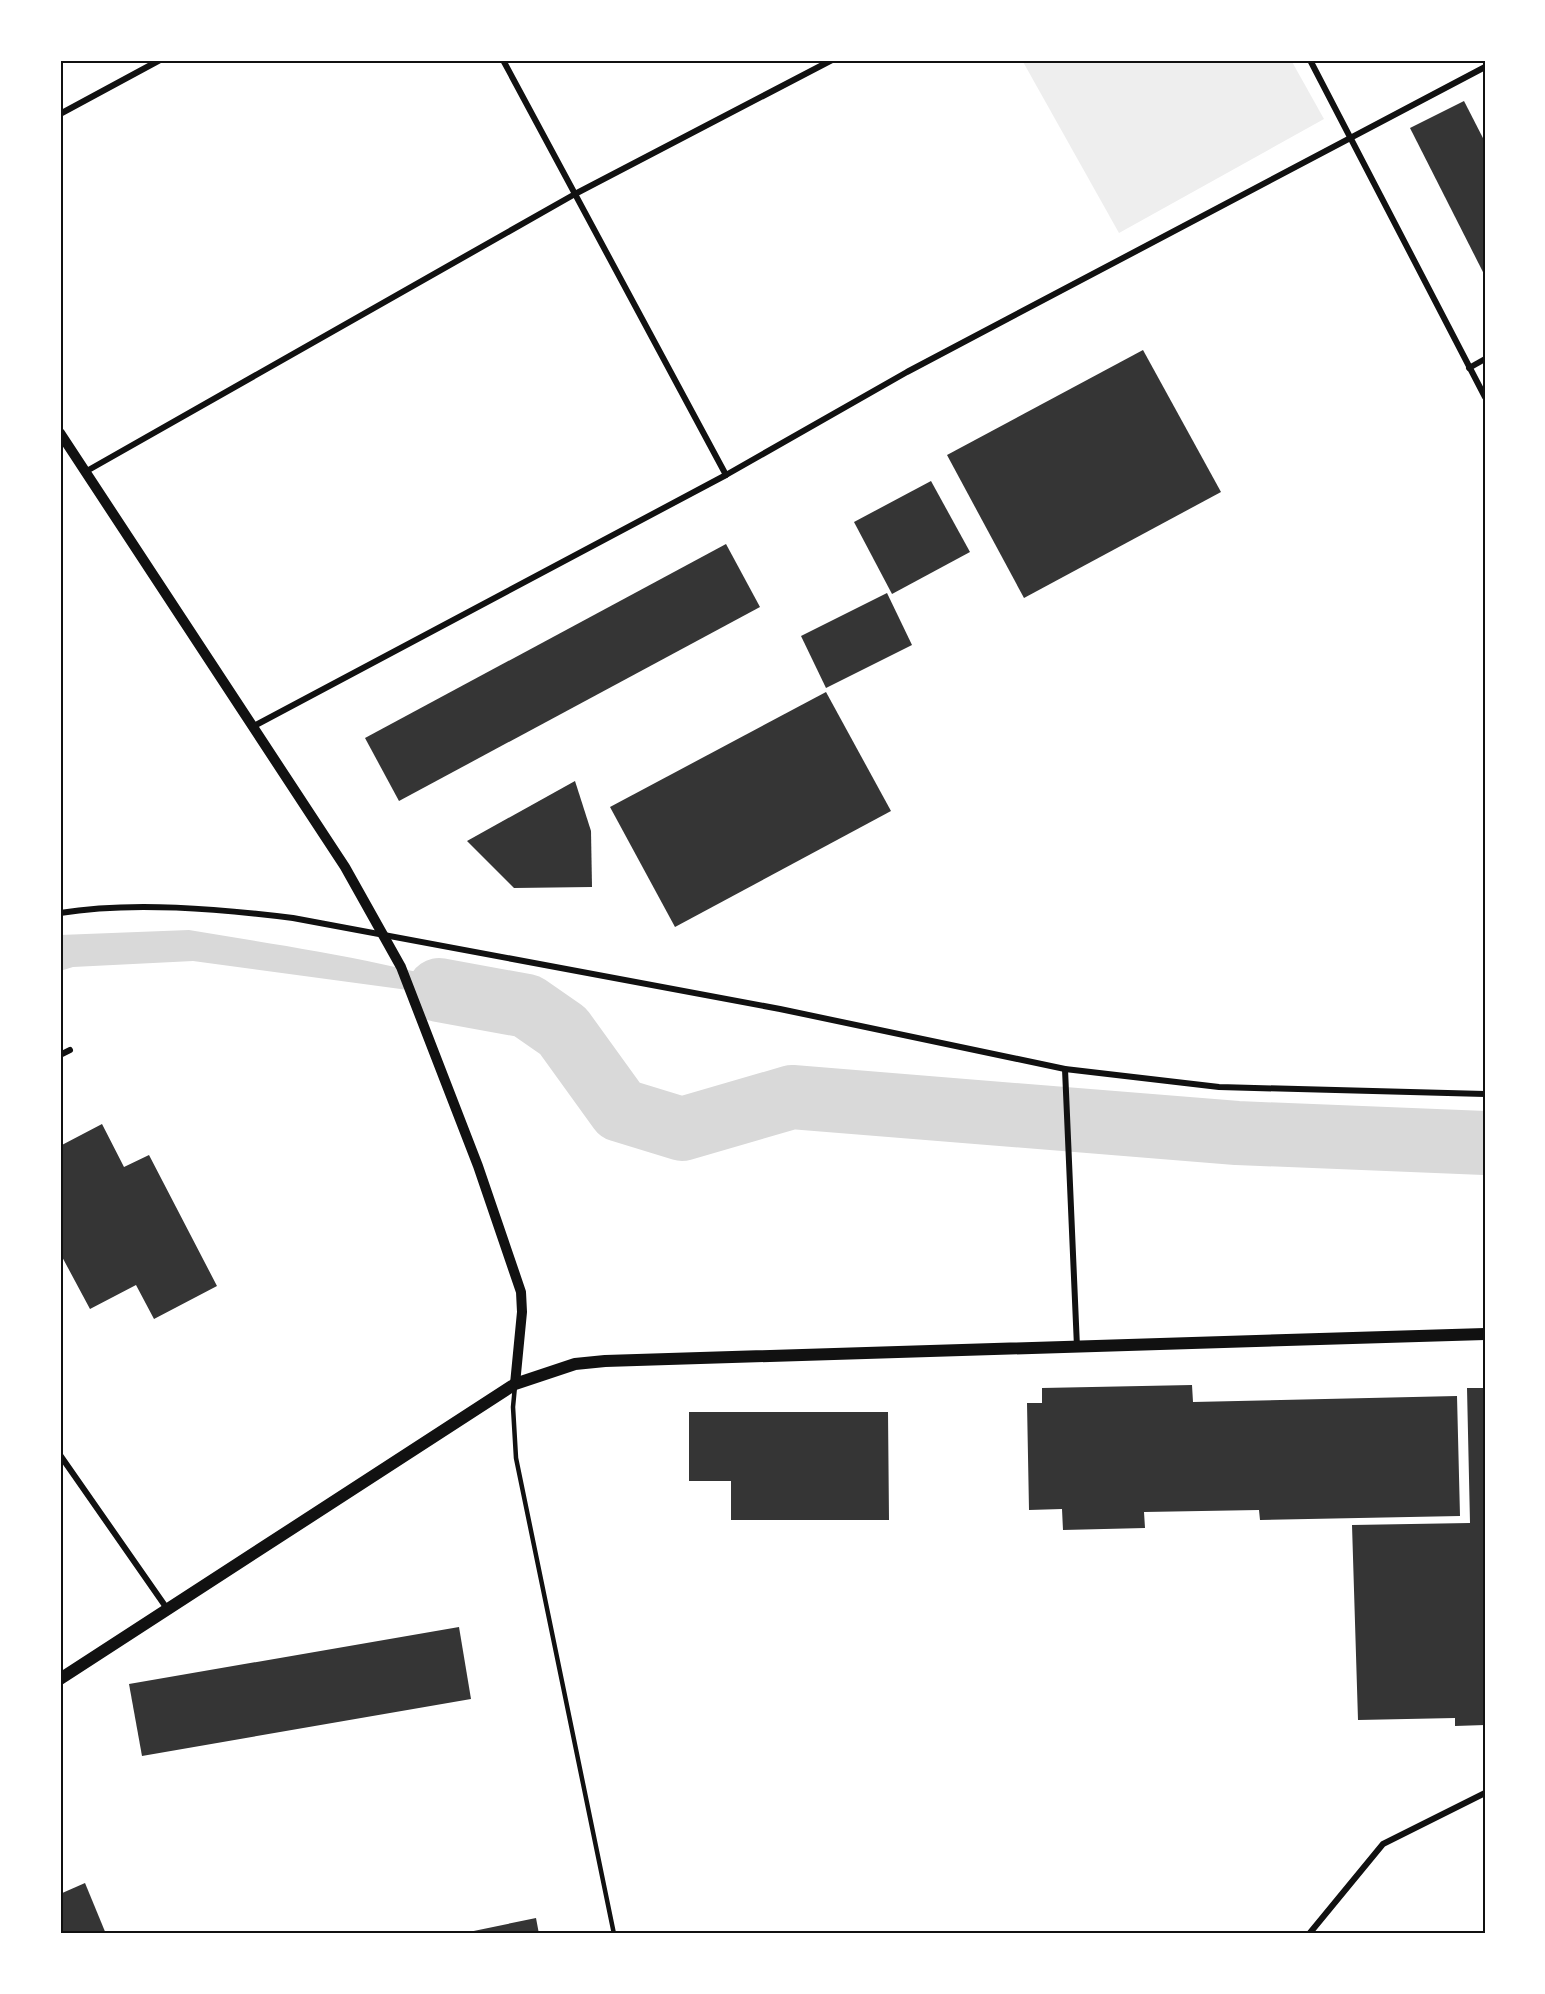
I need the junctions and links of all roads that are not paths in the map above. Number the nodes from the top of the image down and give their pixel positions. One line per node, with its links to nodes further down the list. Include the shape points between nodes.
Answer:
1 (160, 60): 6 (street)
2 (504, 60): 8 (street)
3 (832, 60): 8 (street)
4 (1310, 60): 7 (street)
5 (1485, 67): 7 (street)
6 (60, 114)
7 (1351, 136): 10 (street); 14 (street, via 907,372)
8 (575, 194): 13 (street); 14 (street)
9 (1485, 359): 10 (street)
10 (1469, 368): 11 (street)
11 (1485, 397)
12 (60, 434): 13 (street)
13 (86, 472): 15 (street)
14 (726, 475): 15 (street)
15 (254, 726): 17 (street, via 345,867)
16 (60, 913): 17 (street, via 138,908 223,910 293,918)
17 (384, 937): 20 (street, via 780,1009); 24 (street, via 401,967 478,1166 521,1292)
18 (70, 1050): 19 (street)
19 (60, 1054)
20 (1065, 1069): 21 (street, via 1219,1087); 23 (street)
21 (1485, 1094)
22 (1485, 1334): 23 (main road)
23 (1077, 1348): 24 (main road, via 605,1360 575,1364)
24 (515, 1384): 26 (main road); 29 (lane, via 516,1458)
25 (60, 1455): 26 (street)
26 (168, 1610): 27 (main road)
27 (60, 1679)
28 (1485, 1793): 30 (street, via 1383,1844)
29 (614, 1934)
30 (1309, 1934)

